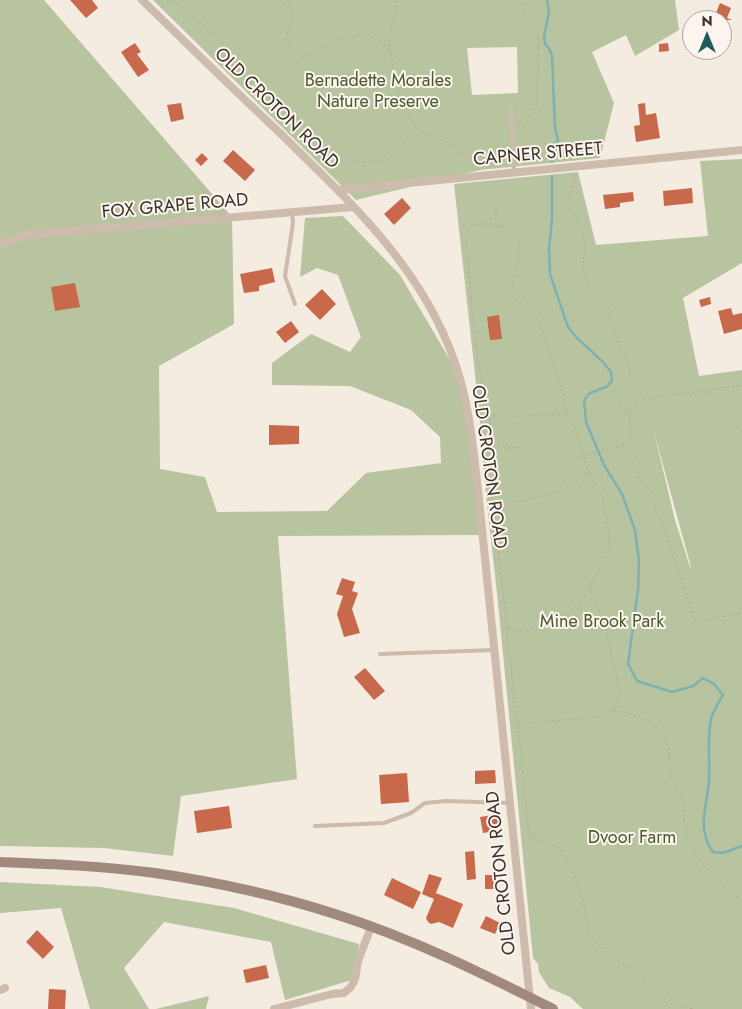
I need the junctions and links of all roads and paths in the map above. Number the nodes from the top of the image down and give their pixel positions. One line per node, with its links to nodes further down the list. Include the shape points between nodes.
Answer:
1 (142, 0): 14 (street, OLD CROTON ROAD)
2 (172, 0): 9 (path, via 219,38 229,62 255,87 338,153 359,162 387,161)
3 (288, 0): 6 (path, via 294,17 287,32 289,44 302,57 318,53 340,39 363,34 378,39)
4 (396, 0): 6 (path)
5 (521, 0): 8 (path, via 526,16 539,37 537,104 532,115)
6 (390, 52): 9 (path, via 400,97)
7 (511, 104): 8 (lane)
8 (512, 124): 11 (lane)
9 (417, 129): 11 (path, via 456,147 465,159)
10 (742, 150): 12 (street, CAPNER STREET)
11 (513, 155): 13 (lane)
12 (574, 167): 13 (street, CAPNER STREET); 24 (path, via 574,182 569,195 582,230 587,284 607,304 630,372 618,396)
13 (514, 173): 14 (street, CAPNER STREET)
14 (338, 190): 16 (street, OLD CROTON ROAD)
15 (496, 203): 18 (path)
16 (353, 206): 17 (street, FOX GRAPE ROAD); 35 (street, OLD CROTON ROAD, via 395,253 420,289 444,335 462,385 472,437)
17 (292, 212): 19 (street, FOX GRAPE ROAD, via 37,234); 20 (lane, via 285,276)
18 (496, 226): 23 (path, via 513,230 519,237 520,250 511,292 532,311 540,325 567,410); 25 (path, via 472,225 466,240 472,321)
19 (0, 244)
20 (295, 304)
21 (742, 385): 22 (path)
22 (709, 390): 24 (path, via 645,399); 26 (path, via 725,415)
23 (561, 414): 25 (path); 29 (path, via 570,417)
24 (630, 414): 27 (path, via 631,436)
25 (489, 416): 28 (path, via 500,447)
26 (742, 432)
27 (623, 445): 29 (path); 33 (path, via 661,520 695,622)
28 (522, 447)
29 (583, 456): 30 (path); 31 (path)
30 (578, 457)
31 (589, 473): 32 (path, via 602,496 610,548); 34 (path, via 565,489 513,502 499,507 496,512 494,520)
32 (591, 587): 34 (path, via 578,606 559,619 521,631); 37 (path, via 606,628 618,678 620,696)
33 (742, 613)
34 (507, 625): 38 (path, via 515,716)
35 (495, 650): 36 (lane); 39 (street, OLD CROTON ROAD)
36 (380, 654)
37 (613, 710): 38 (path, via 596,717 544,722 527,723); 42 (path, via 638,716 661,730 667,742 670,776 682,797 684,821 695,853)
38 (518, 719): 48 (path, via 529,838 559,848 574,875 590,938 652,982 667,1002)
39 (510, 803): 40 (lane, via 425,803 411,813 384,824); 44 (street, OLD CROTON ROAD)
40 (316, 826)
41 (0, 862): 43 (main road, via 108,868 213,883 306,906)
42 (742, 902)
43 (371, 927): 44 (main road, via 448,957); 45 (street, via 355,979 344,993)
44 (530, 997): 46 (street, OLD CROTON ROAD); 47 (main road)
45 (274, 1009)
46 (531, 1009)
47 (553, 1009)
48 (694, 1009)

